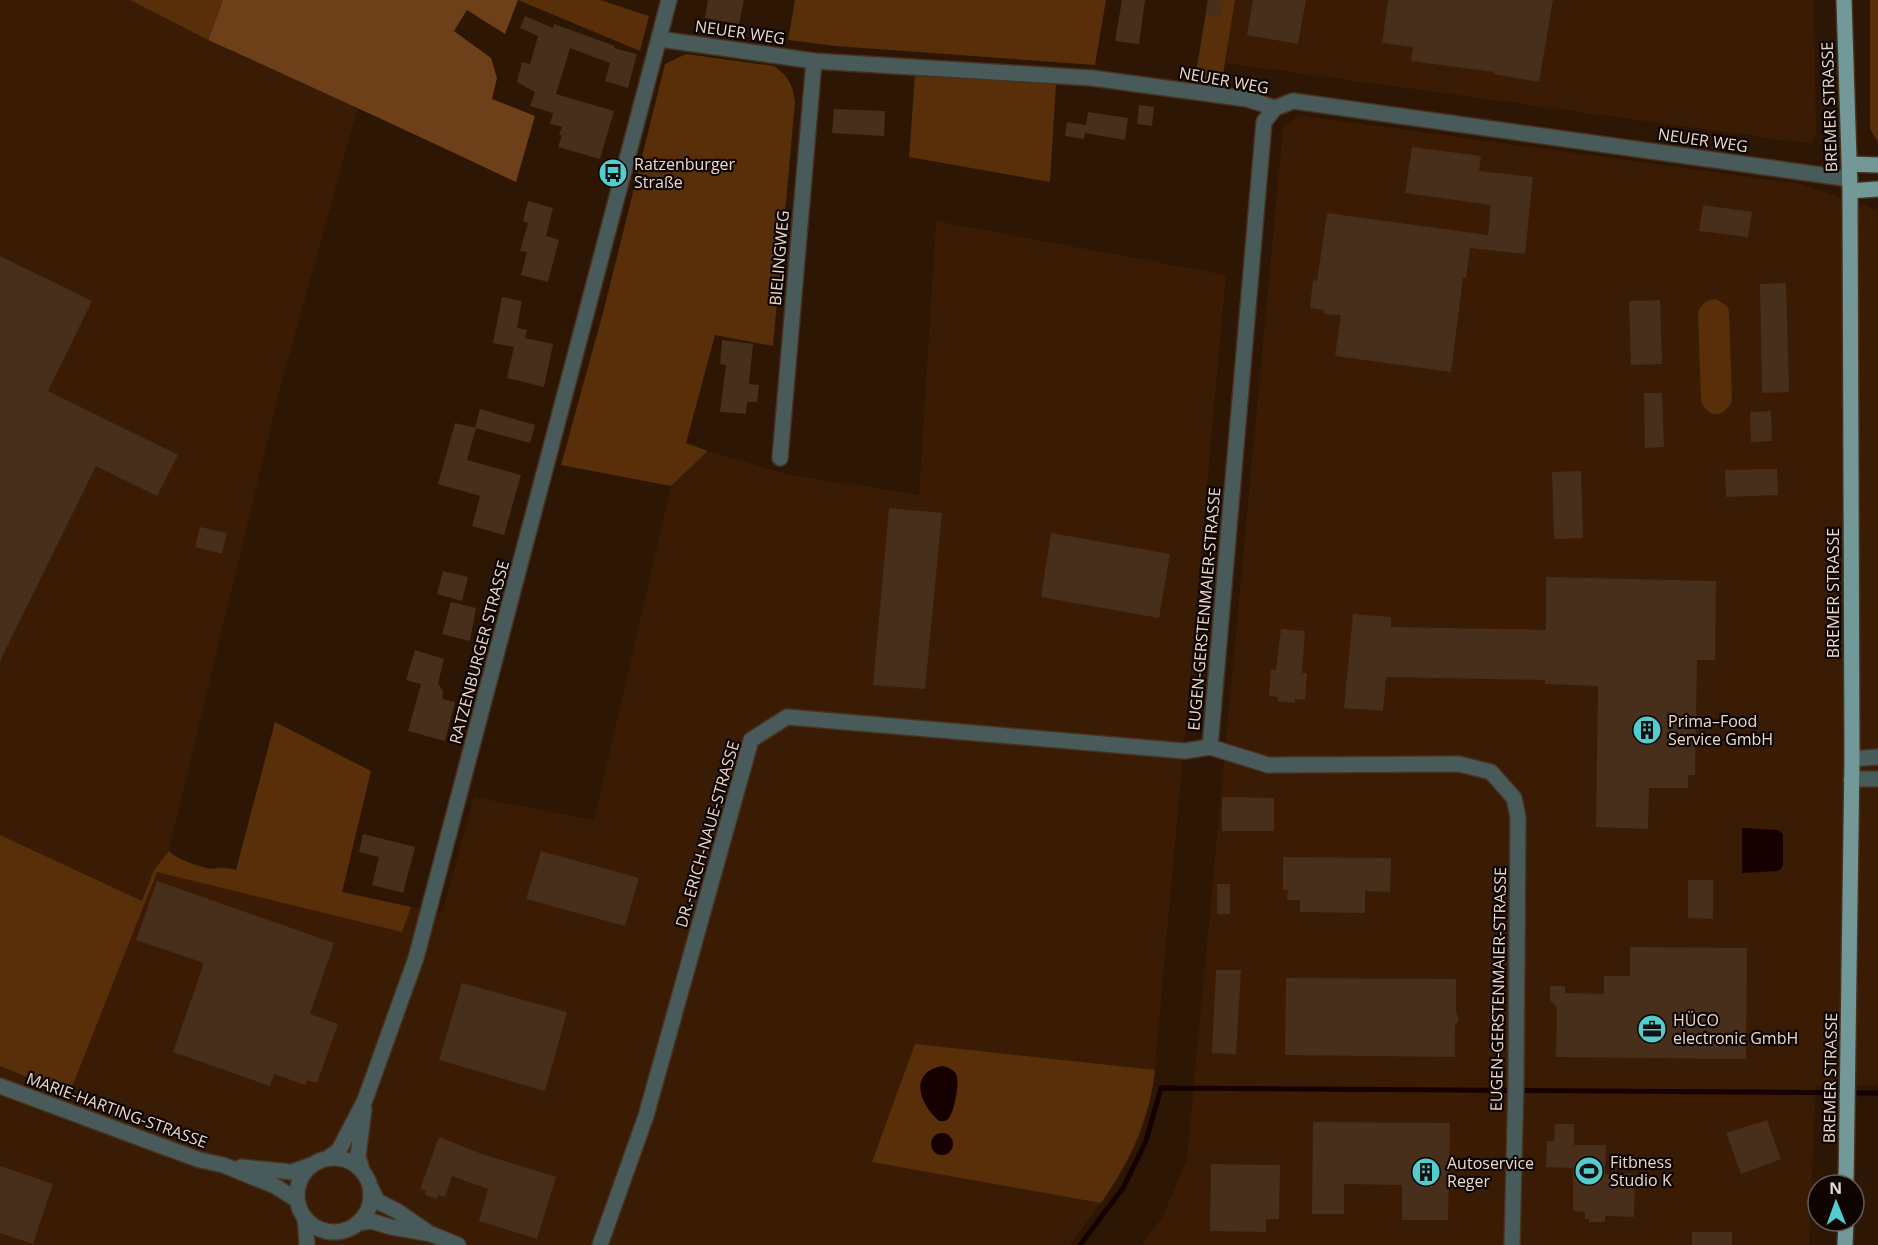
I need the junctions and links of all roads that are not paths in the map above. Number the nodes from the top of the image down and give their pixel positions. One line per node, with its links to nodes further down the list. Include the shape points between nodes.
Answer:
1 (669, 0): 3 (street, RATZENBURGER STRASSE)
2 (1844, 0): 7 (main road, BREMER STRASSE)
3 (659, 39): 4 (street, NEUER WEG); 16 (street, RATZENBURGER STRASSE, via 416,958)
4 (814, 61): 5 (street, NEUER WEG, via 1092,78 1247,99); 9 (street, BIELINGWEG)
5 (1275, 108): 7 (street, NEUER WEG, via 1293,101); 10 (street, EUGEN-GERSTENMAIER-STRASSE, via 1264,122)
6 (1878, 165): 7 (main road)
7 (1849, 178): 8 (main road); 12 (main road, BREMER STRASSE)
8 (1878, 189)
9 (780, 458)
10 (1210, 747): 31 (street, DR.-ERICH-NAUE-STRASSE, via 1185,751 787,717 751,740 646,1116); 32 (street, EUGEN-GERSTENMAIER-STRASSE, via 1268,765 1459,764 1491,772 1514,798 1518,817)
11 (1878, 757): 12 (street)
12 (1852, 759): 13 (main road, BREMER STRASSE)
13 (1851, 779): 14 (street); 21 (main road, BREMER STRASSE)
14 (1878, 779)
15 (0, 1086): 18 (street, MARIE-HARTING-STRASSE)
16 (365, 1100): 17 (street, via 339,1150); 20 (street, via 358,1156)
17 (328, 1158): 19 (street); 20 (street, via 347,1160)
18 (223, 1165): 19 (street, via 292,1172); 23 (street, via 275,1186)
19 (311, 1165): 23 (street, via 299,1181)
20 (362, 1170): 22 (street)
21 (1846, 1173)
22 (370, 1187): 25 (street, via 369,1207); 27 (street, via 378,1201)
23 (297, 1200): 24 (street)
24 (305, 1218): 26 (street, via 321,1230); 28 (street)
25 (358, 1223): 26 (street); 27 (street, via 371,1221)
26 (340, 1231): 29 (street)
27 (431, 1234): 30 (street)
28 (307, 1245)
29 (330, 1245)
30 (458, 1245)
31 (600, 1245)
32 (1512, 1245)

